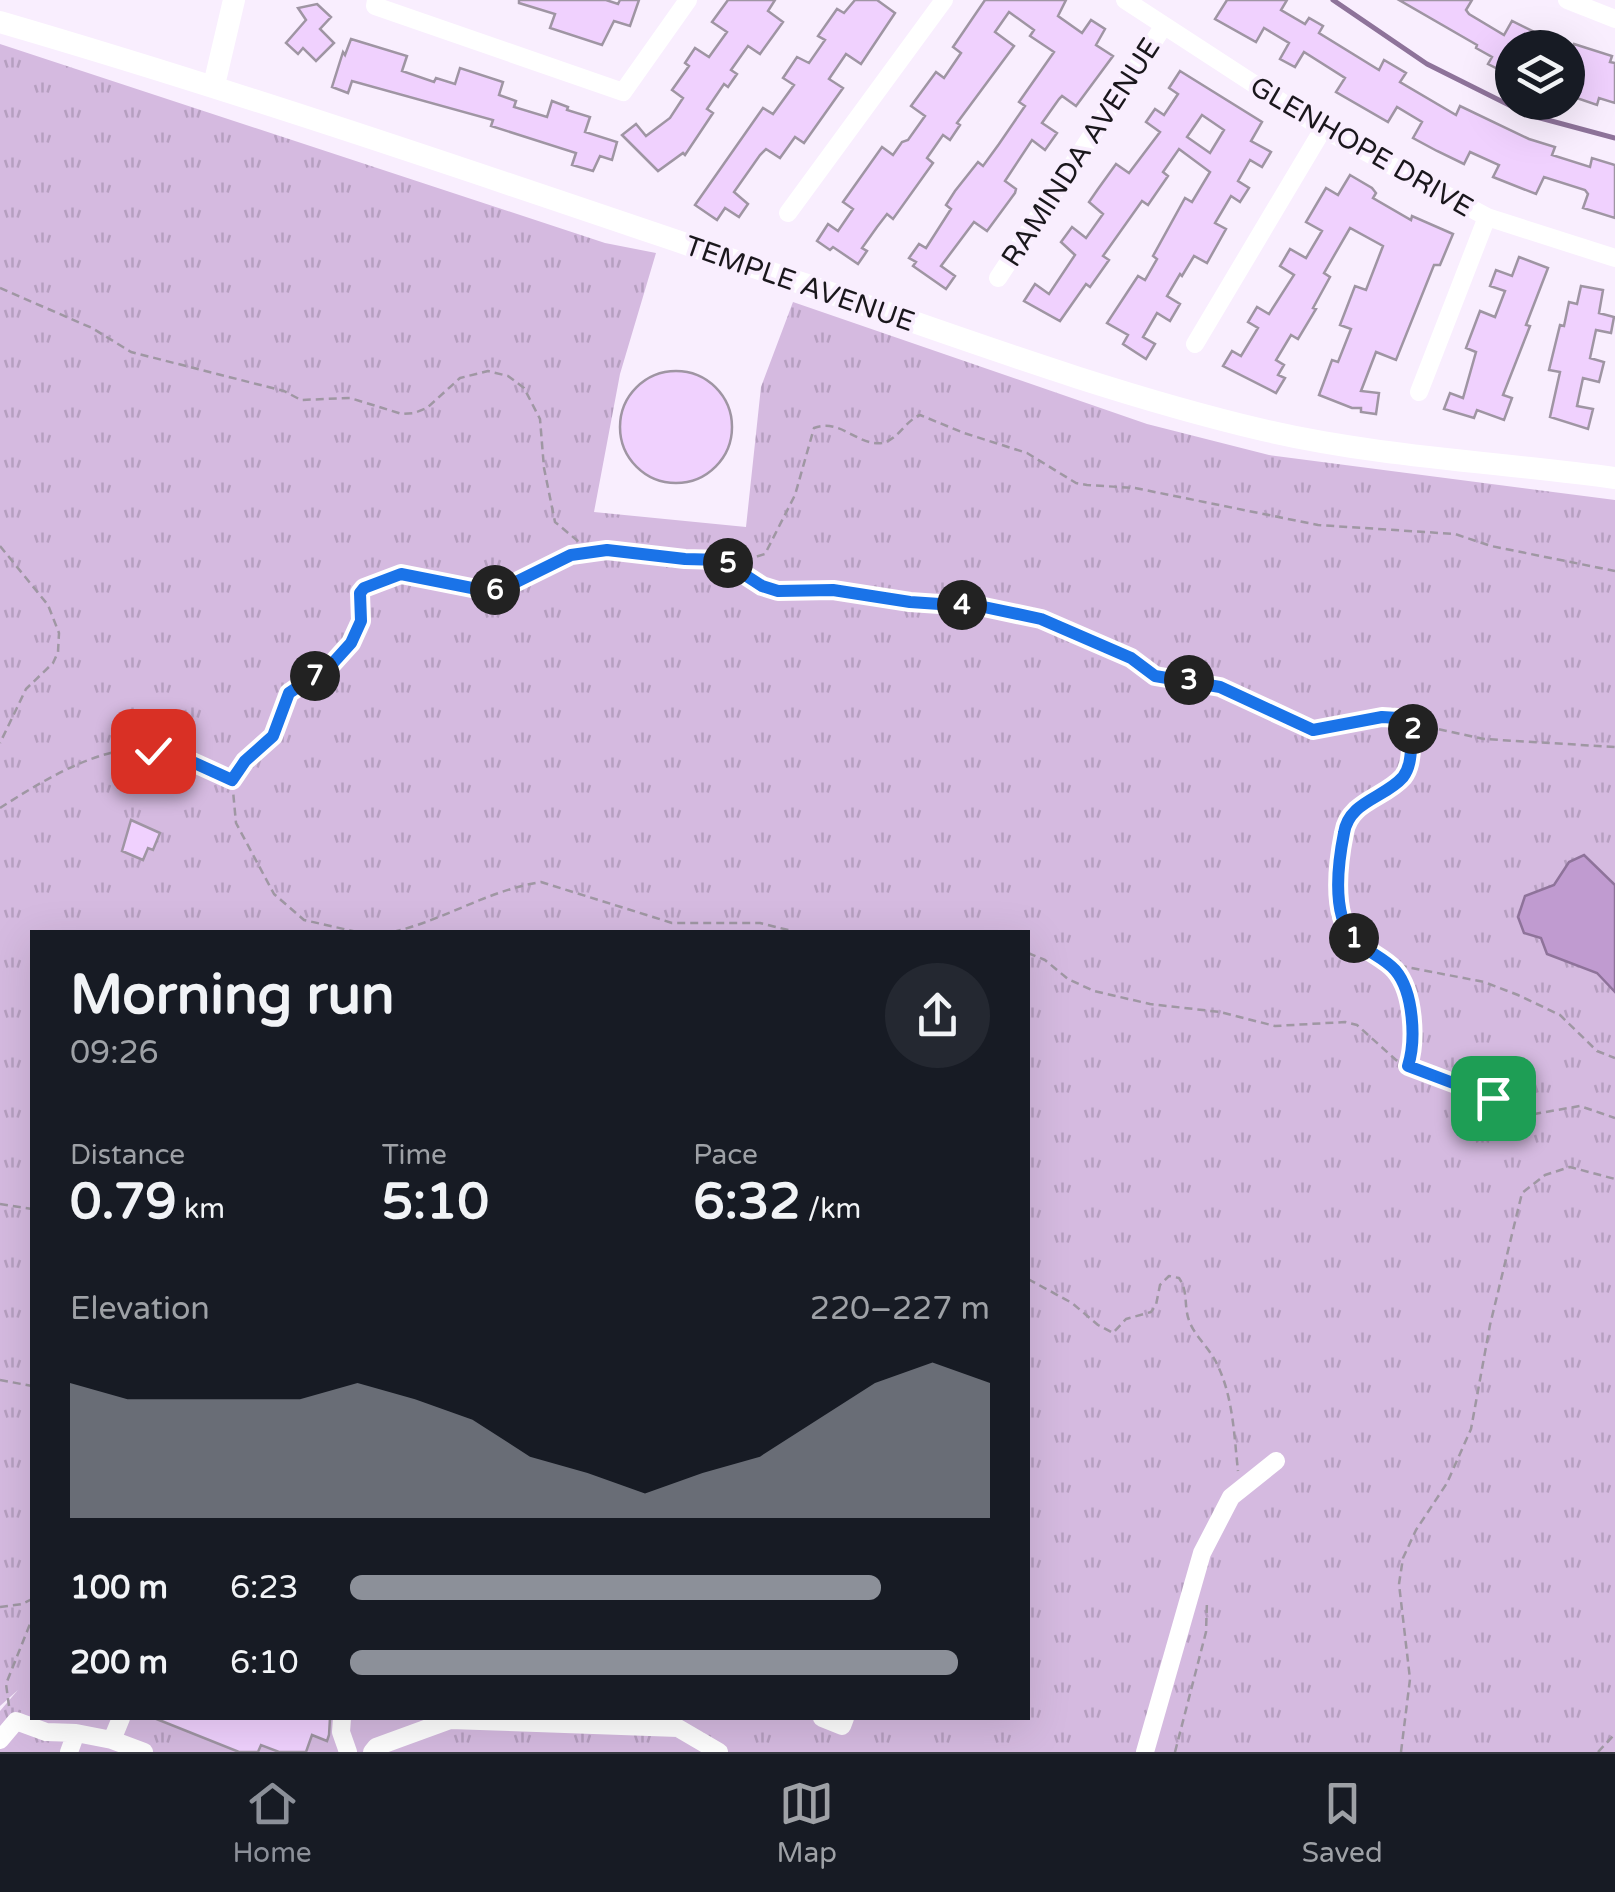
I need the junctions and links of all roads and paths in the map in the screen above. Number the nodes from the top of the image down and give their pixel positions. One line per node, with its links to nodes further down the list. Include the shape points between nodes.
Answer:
1 (234, 0): 10 (main road)
2 (688, 0): 6 (street, via 624,92)
3 (944, 0): 12 (street)
4 (1125, 0): 9 (street, GLENHOPE DRIVE)
5 (1567, 0): 7 (street)
6 (376, 3)
7 (1615, 19)
8 (0, 22): 10 (main road, TEMPLE AVENUE)
9 (1163, 27): 11 (street, GLENHOPE DRIVE); 15 (street, RAMINDA AVENUE)
10 (214, 85): 19 (main road, TEMPLE AVENUE, via 1104,387 1267,431)
11 (1322, 129): 13 (street, GLENHOPE DRIVE); 17 (street)
12 (788, 213)
13 (1487, 217): 14 (street, GLENHOPE DRIVE); 18 (street)
14 (1615, 258)
15 (998, 278)
16 (0, 288): 21 (path, via 131,352 301,400 350,398 414,414 460,378 488,371 508,376 524,388 540,418 554,522)
17 (1196, 344)
18 (1419, 392)
19 (1615, 478)
20 (0, 546): 25 (path, via 48,605 59,644 52,663 26,689)
21 (590, 551): 22 (path); 27 (path, via 502,589 401,574 364,588 351,643 289,693 273,736)
22 (730, 564): 23 (path, via 766,554 795,495 814,428 834,426 878,443 920,415 1028,453 1087,486 1135,488 1318,524 1455,534); 24 (path, via 778,591 833,590 1041,619 1131,658 1155,676 1220,687 1313,730 1382,717)
23 (1615, 571)
24 (1415, 725): 26 (path, via 1484,740); 33 (path, via 1404,775 1372,796 1344,828 1342,918 1361,946)
25 (0, 743)
26 (1615, 747)
27 (232, 780): 28 (path, via 166,750 119,750); 29 (path, via 236,822 274,894 304,920)
28 (0, 808)
29 (348, 930)
30 (399, 930): 31 (path, via 540,882 672,924)
31 (787, 930)
32 (1030, 955): 35 (path, via 1094,990 1150,1004 1275,1026 1357,1025)
33 (1384, 963): 34 (path, via 1484,982 1560,1015); 35 (path, via 1394,969 1407,1001 1414,1039)
34 (1615, 1058)
35 (1408, 1066): 36 (path, via 1473,1089 1522,1116 1580,1106)
36 (1615, 1118)
37 (1615, 1179): 66 (path, via 1570,1167 1522,1193 1470,1429 1403,1558 1399,1584 1410,1678)
38 (0, 1204): 39 (path)
39 (30, 1209)
40 (1030, 1281): 44 (path, via 1114,1332 1126,1318 1152,1312 1160,1285 1169,1276 1180,1278 1187,1289 1186,1314 1228,1394 1238,1472)
41 (0, 1380): 42 (path)
42 (30, 1386)
43 (1276, 1461): 44 (street)
44 (1231, 1496): 64 (street, via 1202,1553)
45 (1207, 1595): 65 (path, via 1206,1632)
46 (30, 1600): 47 (path)
47 (0, 1607)
48 (30, 1624): 53 (path, via 6,1684)
49 (119, 1720): 58 (street)
50 (342, 1720): 61 (street)
51 (450, 1720): 62 (street)
52 (514, 1720): 54 (street)
53 (16, 1721): 55 (street); 57 (street)
54 (680, 1723): 63 (street)
55 (76, 1733): 58 (street); 59 (street)
56 (1615, 1734): 67 (path)
57 (0, 1740)
58 (112, 1740): 60 (street)
59 (69, 1752)
60 (144, 1752)
61 (348, 1752)
62 (372, 1752)
63 (719, 1752)
64 (1145, 1752)
65 (1175, 1752)
66 (1401, 1752)
67 (1598, 1752)

